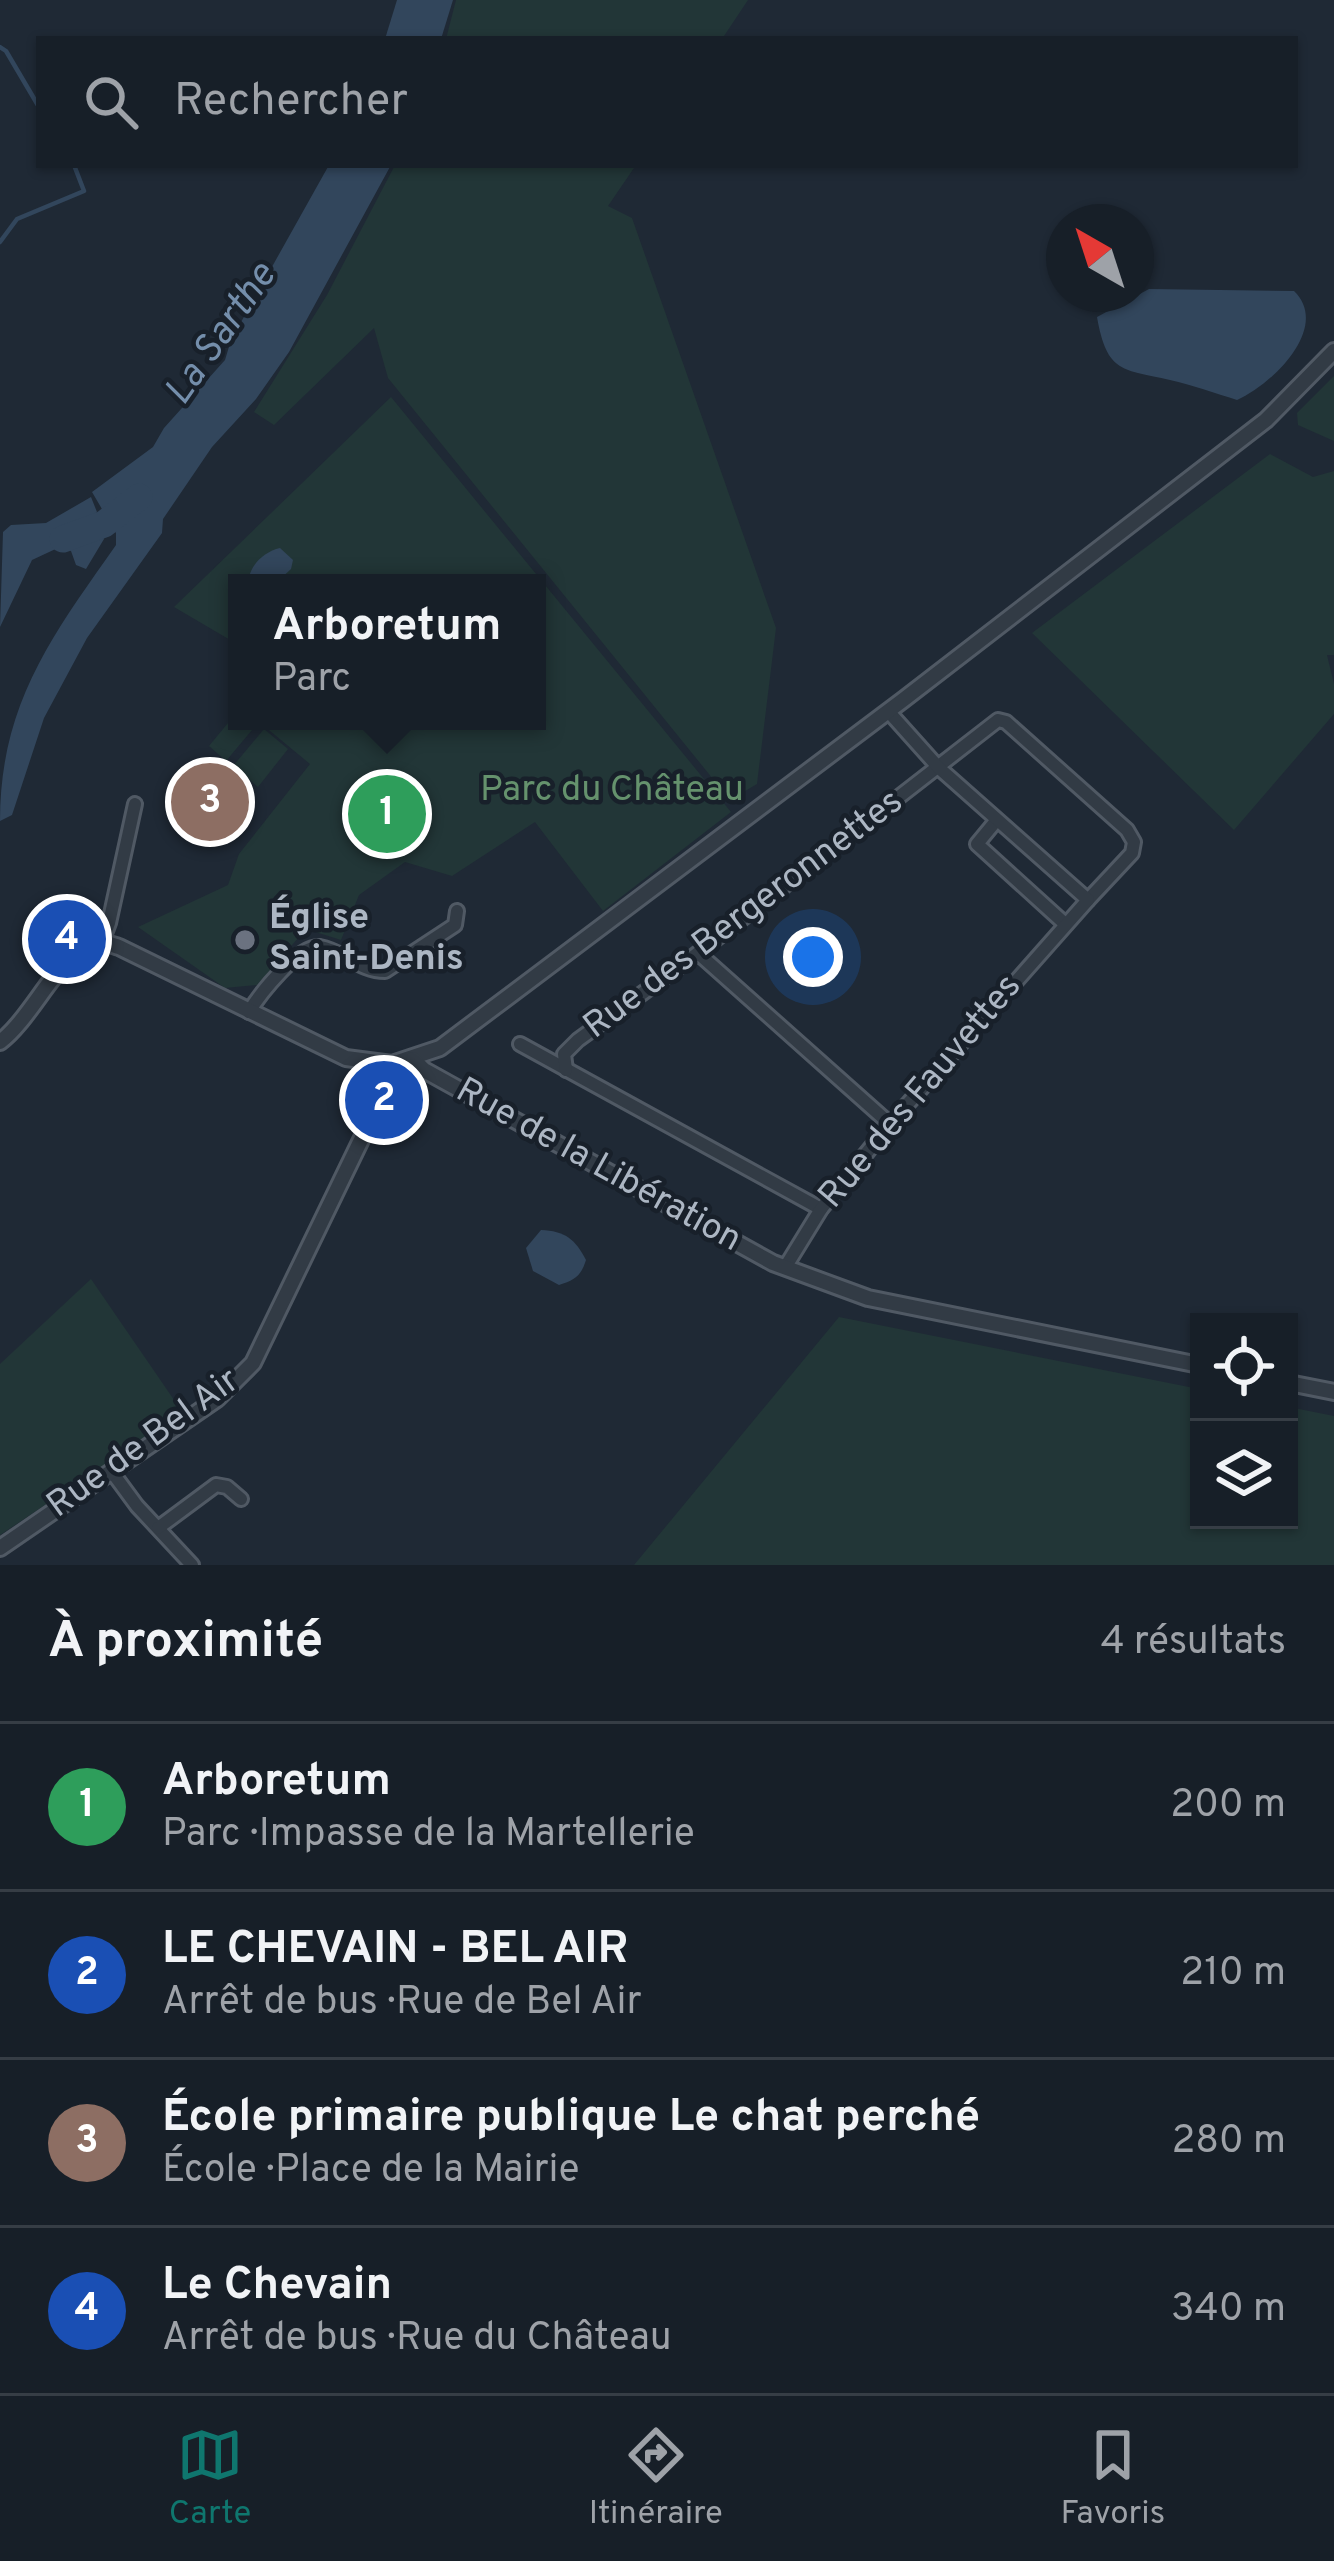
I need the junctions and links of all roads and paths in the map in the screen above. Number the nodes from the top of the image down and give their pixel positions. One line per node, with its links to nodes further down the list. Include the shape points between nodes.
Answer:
1 (1334, 351): 2 (street, via 1266,420)
2 (888, 711): 3 (street); 14 (street, via 452,1041)
3 (939, 768): 5 (street); 6 (street, Rue des Bergeronnettes, via 989,724 1006,722 1134,842); 10 (street, Rue des Bergeronnettes)
4 (135, 804): 9 (street)
5 (996, 821): 6 (street); 8 (street, via 977,844)
6 (1088, 900): 8 (street, Rue des Fauvettes)
7 (457, 911): 11 (street, via 455,925 385,971 308,948)
8 (1064, 922): 17 (street, Rue des Fauvettes)
9 (102, 942): 11 (street); 12 (street, via 78,952)
10 (698, 953): 16 (street, Rue des Bergeronnettes, via 578,1040 564,1054); 17 (street)
11 (249, 1012): 15 (street, via 346,1058)
12 (0, 1042)
13 (520, 1044): 16 (street)
14 (413, 1059): 15 (street); 19 (street, Rue de la Libération)
15 (392, 1064): 23 (street, Rue de Bel Air, via 253,1363 217,1399)
16 (566, 1070): 18 (street)
17 (890, 1124): 18 (street, Rue des Fauvettes)
18 (821, 1209): 19 (street, Rue des Fauvettes)
19 (786, 1266): 20 (street, Rue de la Libération, via 868,1298)
20 (1190, 1363)
21 (1298, 1385): 22 (street)
22 (1334, 1392)
23 (112, 1472): 25 (street); 26 (street, Rue de Bel Air)
24 (241, 1499): 25 (street, via 216,1485)
25 (158, 1528): 27 (street)
26 (0, 1548)
27 (192, 1565)

